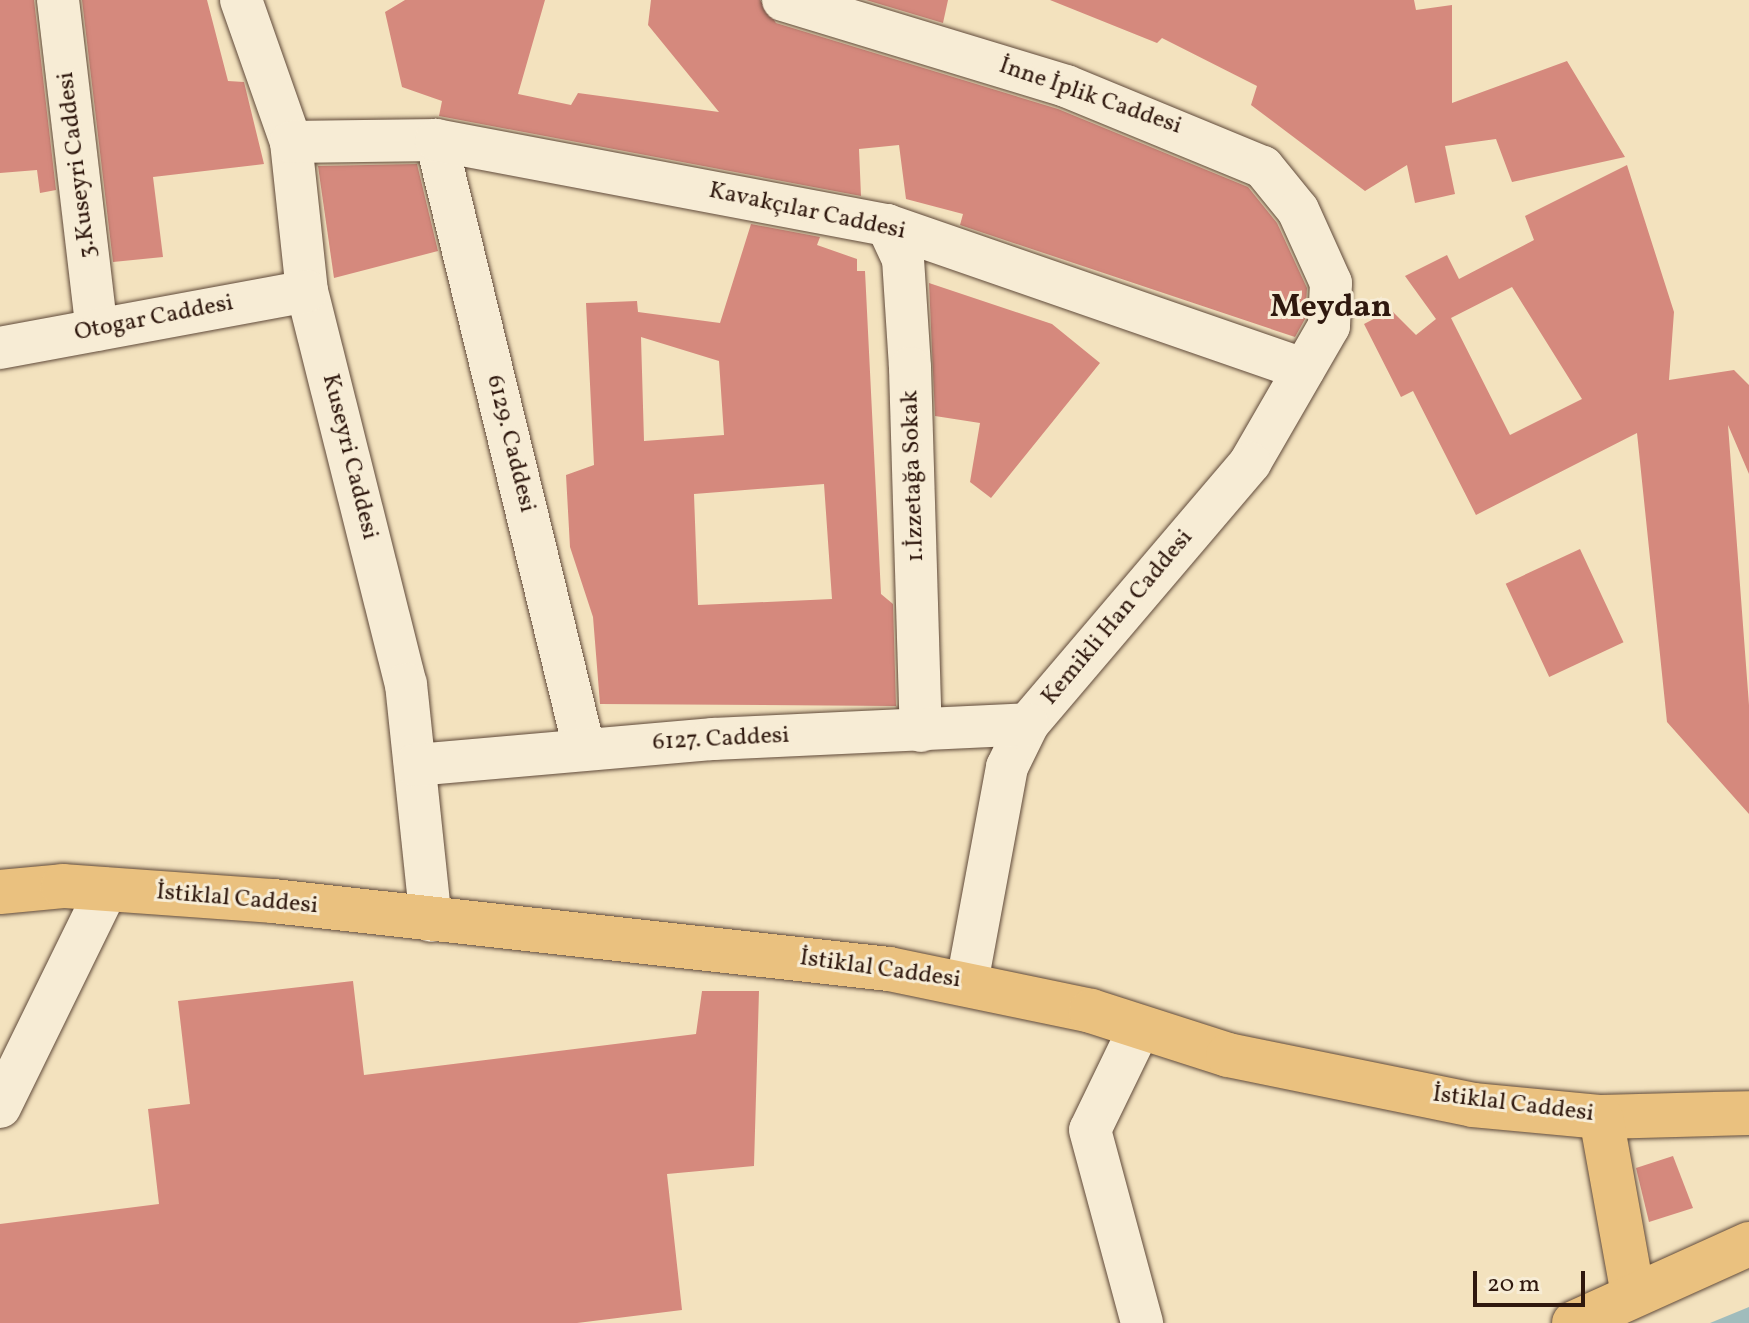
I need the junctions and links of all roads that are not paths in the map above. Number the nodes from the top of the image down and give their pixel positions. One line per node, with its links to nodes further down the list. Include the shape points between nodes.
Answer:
1 (58, 0): 9 (street, 3.Kuseyri Caddesi)
2 (241, 0): 5 (street, Kuseyri Caddesi)
3 (783, 0): 7 (street, İnne İplik Caddesi, via 1066,86 1263,167 1298,210)
4 (436, 140): 5 (street, Kavakçılar Caddesi); 6 (street, Kavakçılar Caddesi); 14 (street, 6129. Caddesi)
5 (291, 142): 8 (street, Kuseyri Caddesi)
6 (887, 225): 11 (street, Kavakçılar Caddesi); 13 (street, 1.İzzetağa Sokak, via 903,259)
7 (1331, 283): 11 (street, Kemikli Han Caddesi, via 1329,326)
8 (307, 291): 9 (street, Otogar Caddesi); 15 (street, Kuseyri Caddesi, via 406,684)
9 (97, 330): 10 (street, Otogar Caddesi)
10 (0, 348)
11 (1304, 369): 12 (street, Kemikli Han Caddesi, via 1250,463)
12 (1028, 724): 13 (street, 6127. Caddesi); 19 (street, Kemikli Han Caddesi, via 1007,767)
13 (921, 731): 14 (street, 6127. Caddesi)
14 (584, 748): 15 (street, 6127. Caddesi)
15 (415, 765): 18 (street, Kuseyri Caddesi)
16 (107, 889): 17 (main road, İstiklal Caddesi); 18 (main road, İstiklal Caddesi); 21 (street)
17 (0, 892)
18 (431, 921): 19 (main road, İstiklal Caddesi)
19 (967, 982): 20 (main road, İstiklal Caddesi)
20 (1140, 1027): 23 (main road, İstiklal Caddesi, via 1228,1055 1457,1102); 26 (street, via 1090,1130)
21 (0, 1107)
22 (1749, 1113): 23 (main road, İstiklal Caddesi)
23 (1601, 1117): 25 (main road)
24 (1749, 1244): 25 (main road)
25 (1633, 1294): 27 (main road)
26 (1142, 1323)
27 (1574, 1323)

